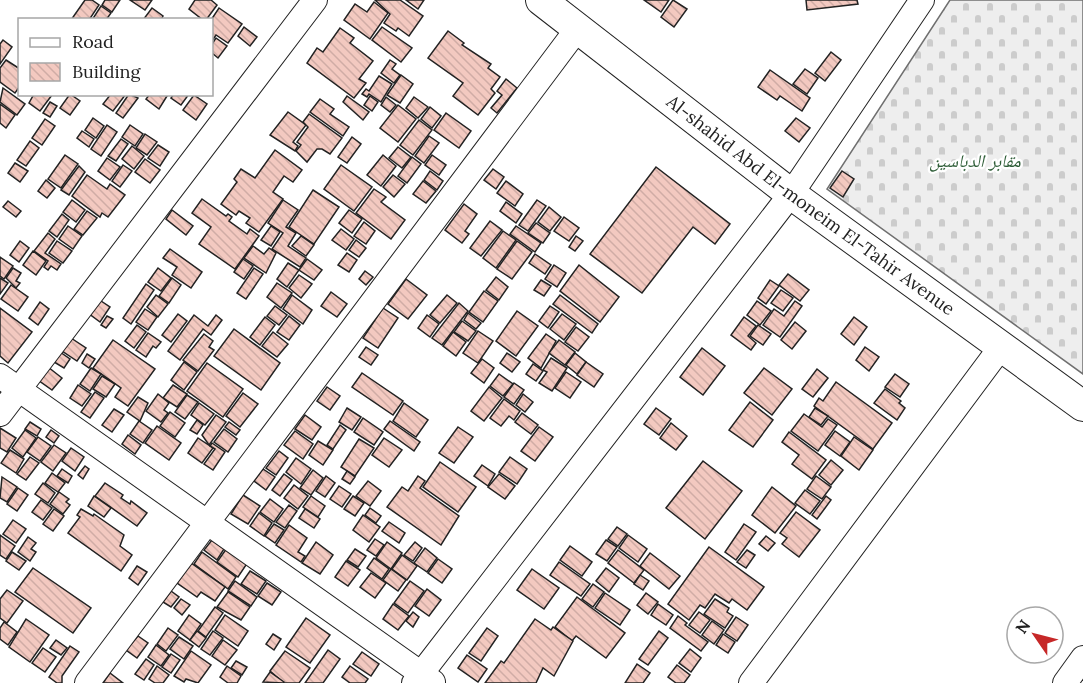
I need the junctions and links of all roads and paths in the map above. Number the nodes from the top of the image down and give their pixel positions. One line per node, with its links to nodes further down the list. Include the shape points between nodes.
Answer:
1 (315, 0): 7 (street)
2 (922, 0): 5 (street)
3 (544, 1): 4 (street, Al-shahid Abd El-moneim El-Tahir Avenue)
4 (578, 28): 5 (street, Al-shahid Abd El-moneim El-Tahir Avenue); 10 (street)
5 (791, 194): 6 (street, Al-shahid Abd El-moneim El-Tahir Avenue); 12 (street)
6 (1001, 347): 8 (street, Al-shahid Abd El-moneim El-Tahir Avenue); 14 (street)
7 (10, 383): 9 (street); 10 (street)
8 (1083, 406)
9 (0, 414)
10 (205, 523): 12 (street); 13 (street)
11 (1083, 658): 15 (street)
12 (423, 680)
13 (87, 683)
14 (751, 683)
15 (1065, 683)

